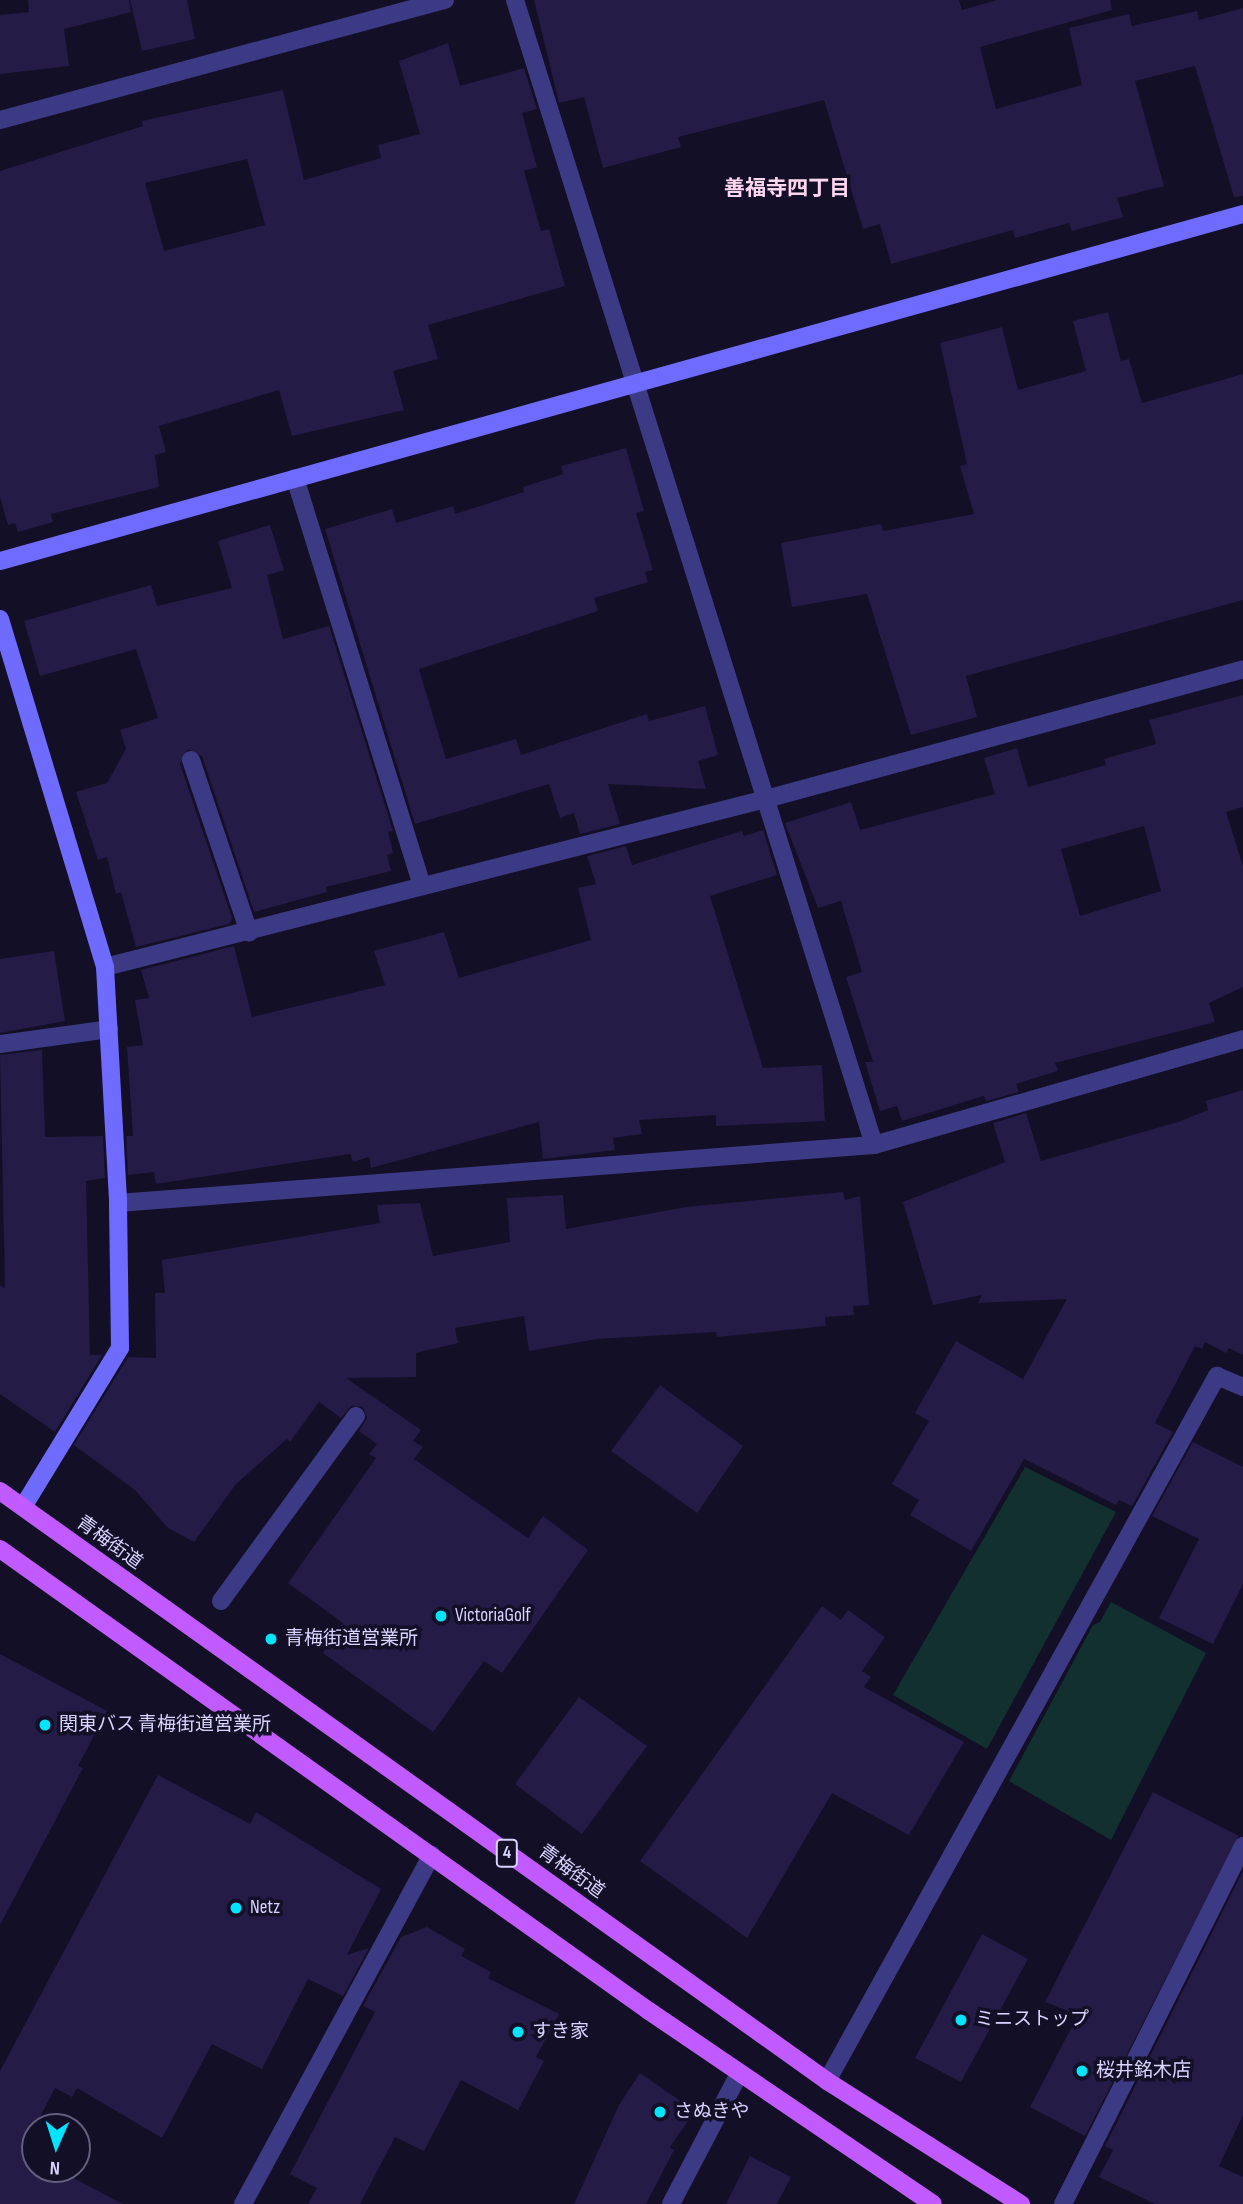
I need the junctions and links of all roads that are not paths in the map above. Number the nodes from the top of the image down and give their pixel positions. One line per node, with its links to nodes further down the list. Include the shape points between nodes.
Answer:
1 (445, 0): 3 (street)
2 (516, 0): 5 (street)
3 (0, 120)
4 (1243, 214): 5 (street)
5 (635, 382): 6 (street); 11 (street)
6 (295, 478): 7 (street); 12 (street)
7 (0, 561)
8 (0, 619): 14 (street)
9 (1243, 669): 11 (street)
10 (191, 760): 13 (street)
11 (766, 799): 12 (street); 18 (street)
12 (422, 886): 13 (street)
13 (248, 932): 14 (street)
14 (105, 967): 15 (street)
15 (109, 1029): 17 (street); 19 (street)
16 (1243, 1039): 18 (street)
17 (0, 1044)
18 (874, 1145): 19 (street)
19 (118, 1203): 23 (street, via 120,1348)
20 (1243, 1387): 29 (street, via 1217,1376)
21 (356, 1416): 25 (street)
22 (0, 1491): 23 (main road, 青梅街道 / 4)
23 (23, 1507): 29 (main road, 青梅街道 / 4)
24 (0, 1549): 27 (main road, 4)
25 (221, 1601)
26 (1243, 1846): 34 (street)
27 (432, 1854): 28 (main road, 4); 30 (street)
28 (739, 2074): 31 (street); 32 (main road, 4)
29 (827, 2081): 33 (main road, 青梅街道 / 4)
30 (243, 2204)
31 (671, 2204)
32 (933, 2204)
33 (1021, 2204)
34 (1063, 2204)

